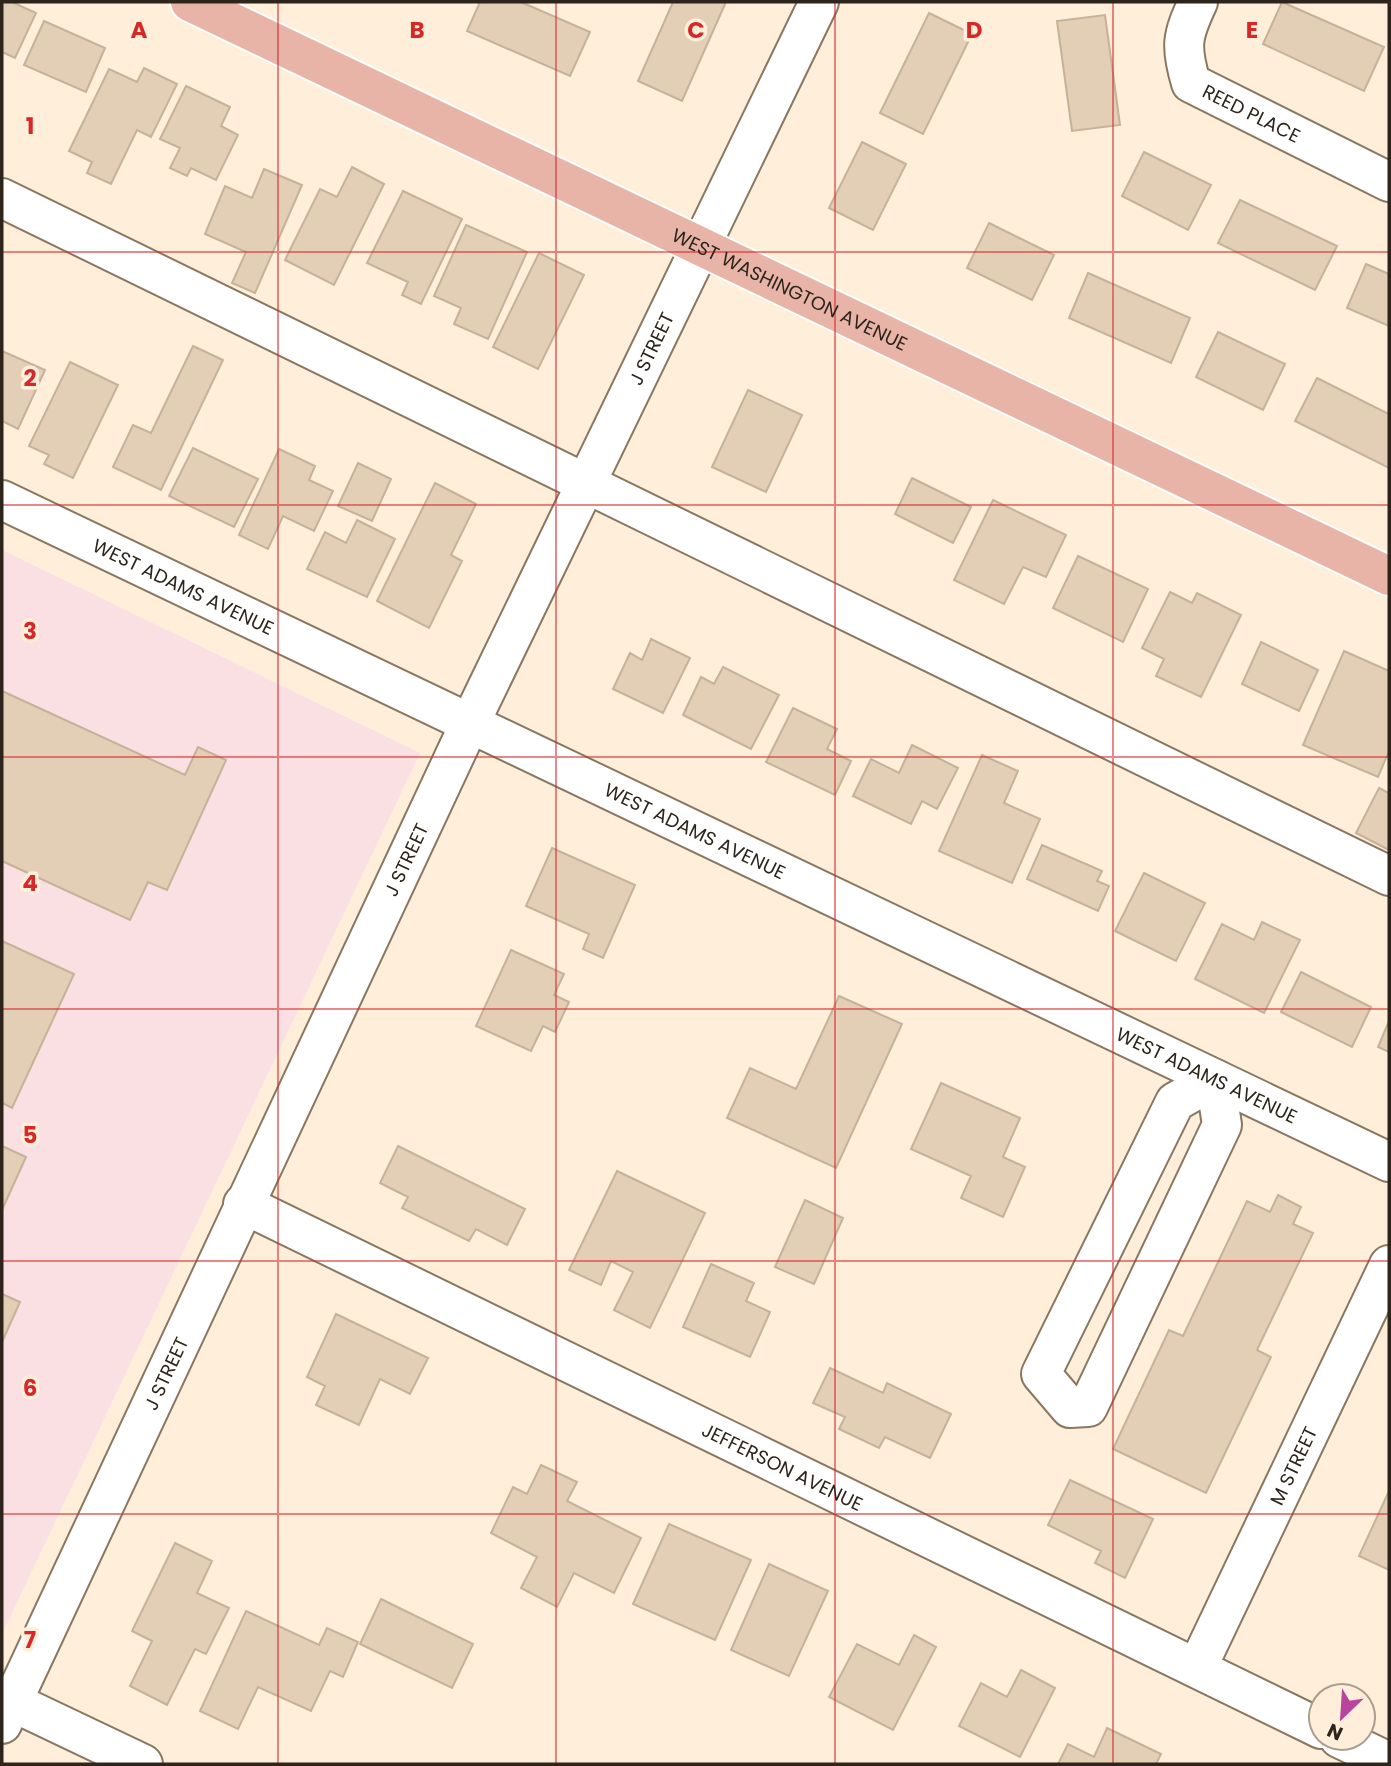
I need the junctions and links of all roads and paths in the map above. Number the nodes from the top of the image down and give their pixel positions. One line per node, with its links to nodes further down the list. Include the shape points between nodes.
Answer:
1 (190, 2): 6 (main road, WEST WASHINGTON AVENUE)
2 (819, 2): 6 (street, J STREET)
3 (1198, 2): 4 (street, REED PLACE, via 1185,28 1182,51 1191,83)
4 (1389, 182)
5 (2, 198): 7 (street)
6 (700, 248): 7 (street, J STREET); 9 (main road, WEST WASHINGTON AVENUE)
7 (585, 486): 10 (street, J STREET); 11 (street)
8 (2, 500): 10 (street, WEST ADAMS AVENUE)
9 (1389, 576)
10 (470, 723): 12 (street, WEST ADAMS AVENUE); 14 (street, J STREET)
11 (1389, 876)
12 (1215, 1079): 12 (street, via 1174,1102 1041,1374 1070,1408 1088,1407 1222,1125); 13 (street, WEST ADAMS AVENUE)
13 (1389, 1162)
14 (243, 1204): 16 (street, JEFFERSON AVENUE); 17 (street, J STREET)
15 (1389, 1265): 16 (street, M STREET)
16 (1196, 1668): 18 (street, JEFFERSON AVENUE)
17 (5, 1707): 21 (street)
18 (1307, 1722)
19 (1368, 1752): 20 (street)
20 (1389, 1762)
21 (143, 1764)

